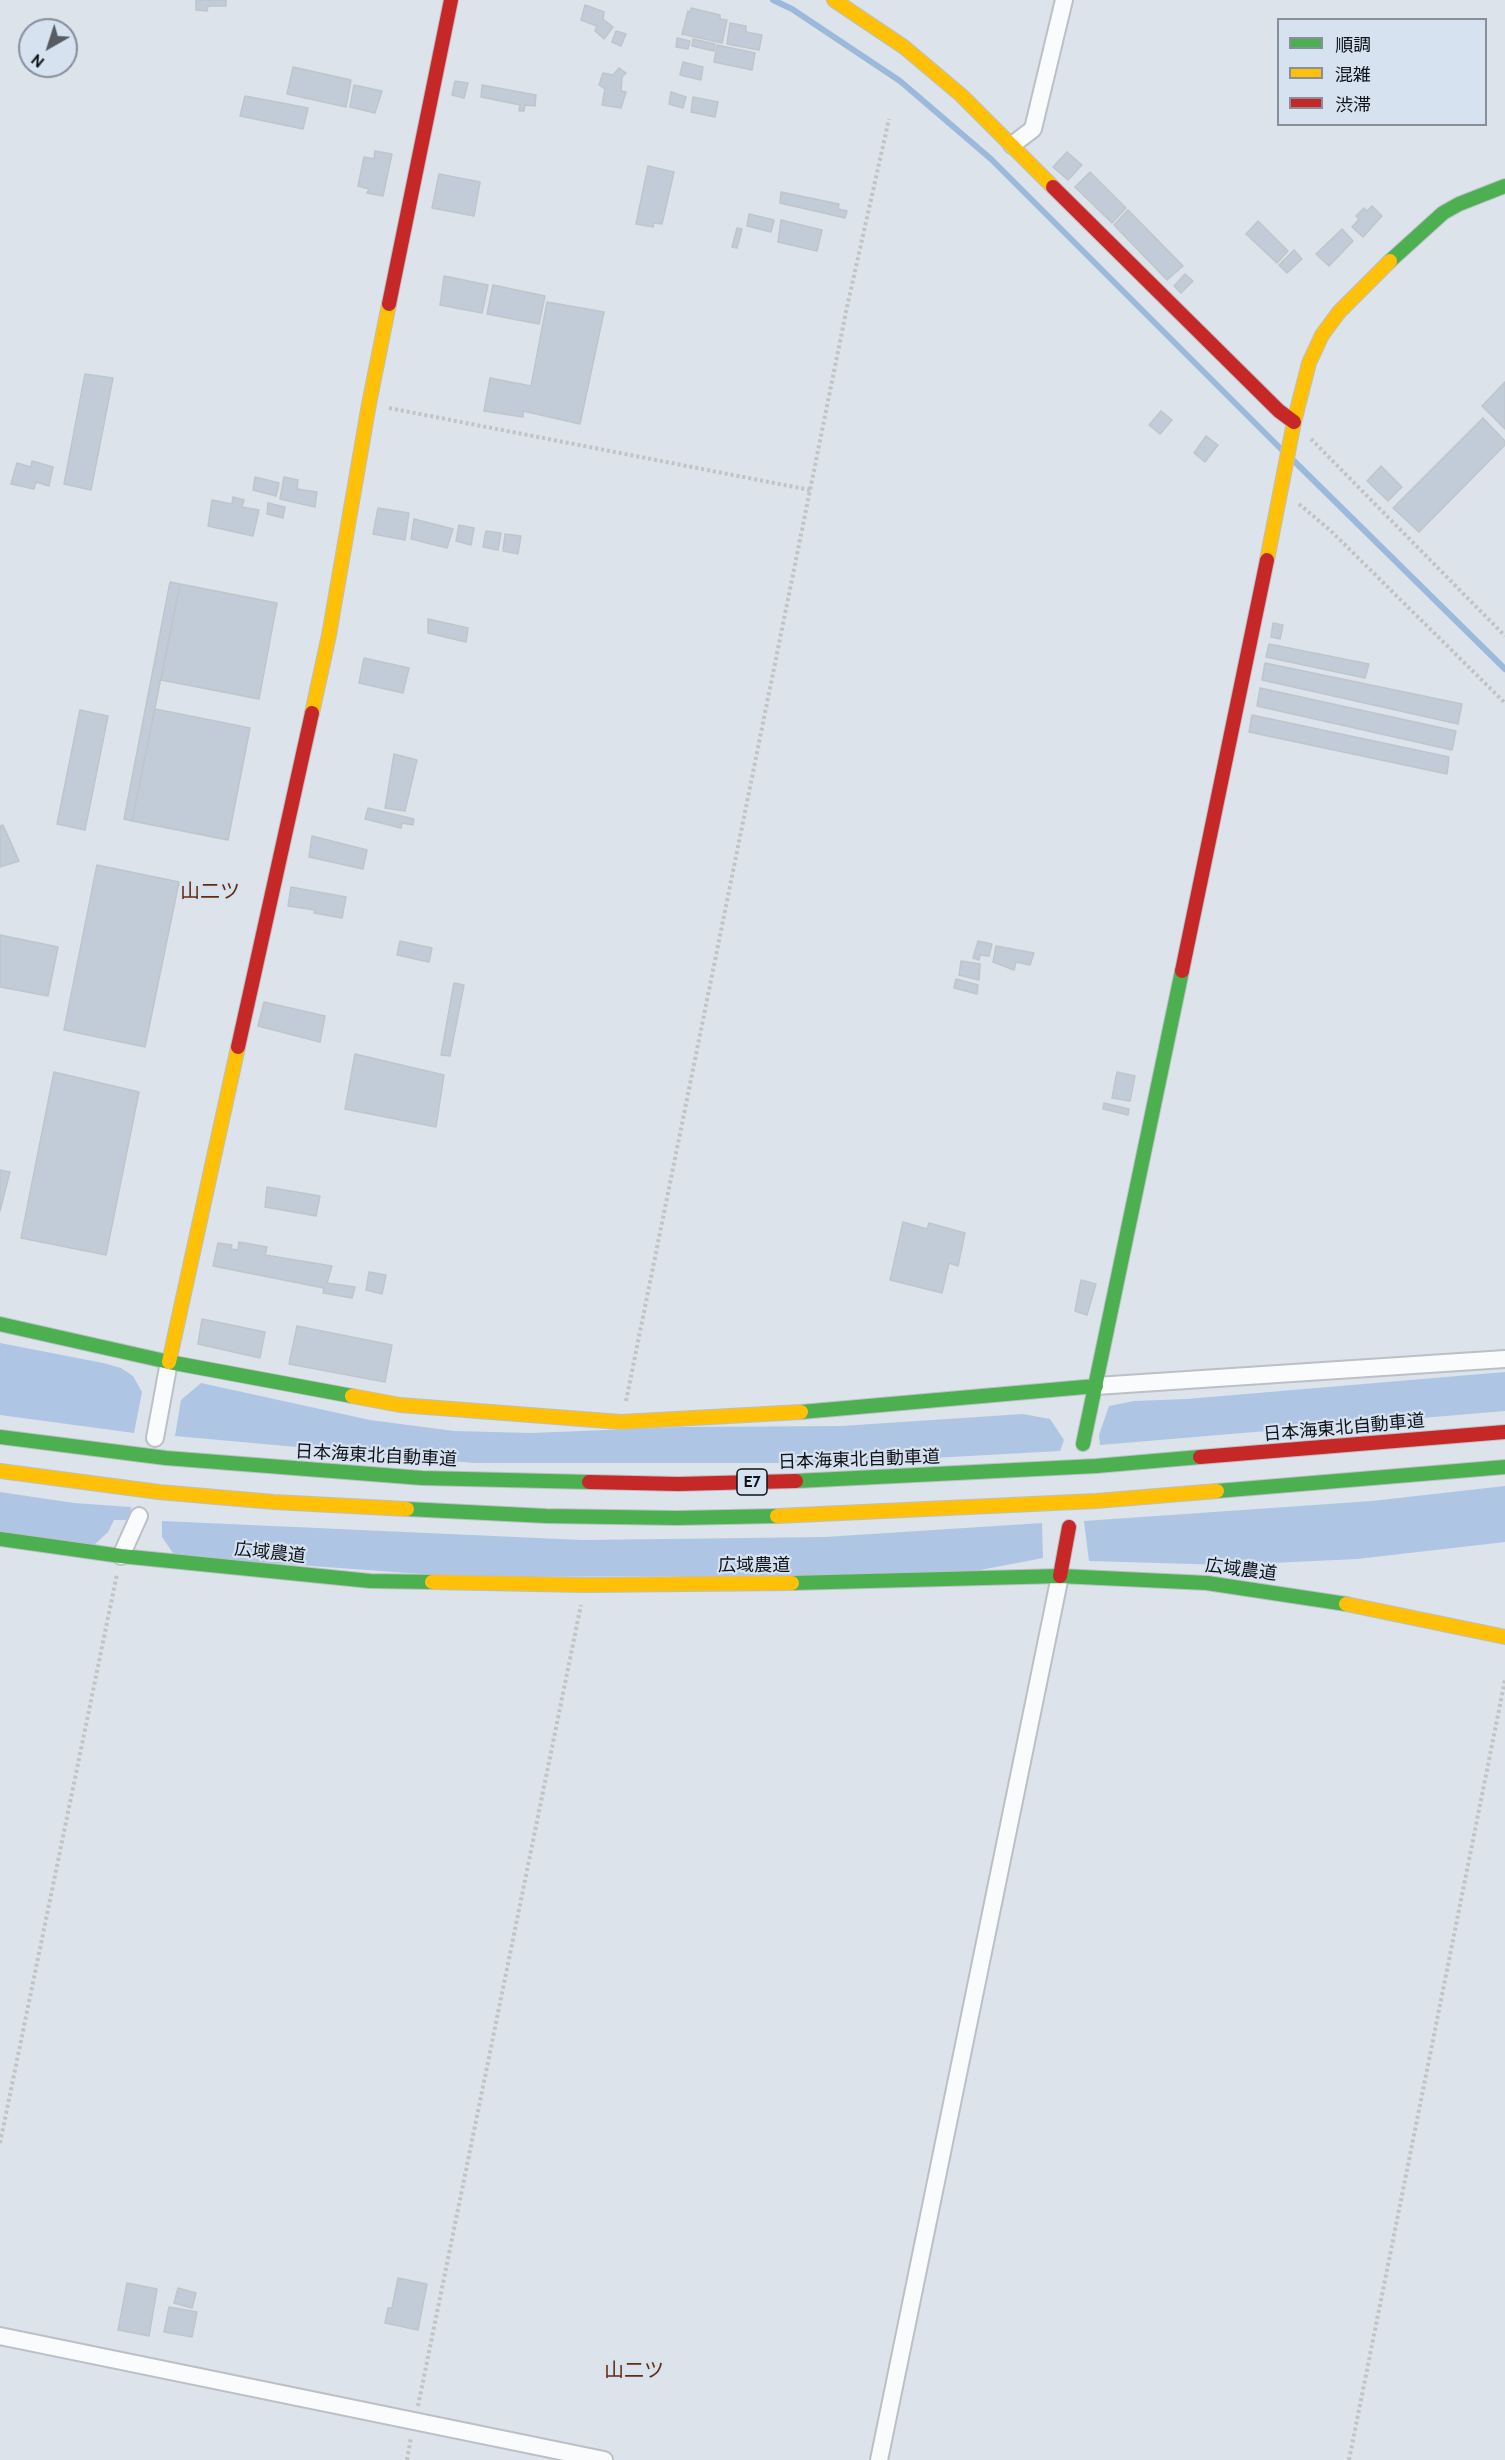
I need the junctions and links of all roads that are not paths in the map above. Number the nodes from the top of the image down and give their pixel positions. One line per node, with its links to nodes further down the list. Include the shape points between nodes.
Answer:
1 (451, 0): 9 (main road, via 369,404 329,635)
2 (834, 0): 4 (main road, via 904,47)
3 (1065, 0): 4 (street, via 1034,129)
4 (1012, 145): 6 (main road)
5 (1505, 186): 6 (main road, via 1443,213 1340,312 1322,335 1309,363)
6 (1293, 422): 10 (main road)
7 (0, 1324): 9 (main road)
8 (1505, 1359): 10 (street)
9 (169, 1362): 10 (main road, via 400,1405 621,1422 846,1409); 13 (street)
10 (1096, 1386): 14 (main road)
11 (1505, 1432): 12 (main road, 日本海東北自動車道 / E7, via 1085,1467 678,1484 399,1476 166,1458)
12 (0, 1437)
13 (155, 1438)
14 (1083, 1444)
15 (1505, 1467): 16 (main road, E7, via 1085,1502 677,1518 510,1515 274,1502)
16 (0, 1471)
17 (139, 1516): 20 (street)
18 (1069, 1527): 21 (main road)
19 (0, 1539): 20 (main road, 広域農道)
20 (121, 1556): 21 (main road, 広域農道, via 370,1581 585,1585)
21 (1060, 1576): 22 (main road, 広域農道, via 1207,1583 1278,1592); 25 (street)
22 (1505, 1637)
23 (0, 2336): 24 (street)
24 (604, 2460)
25 (879, 2460)

